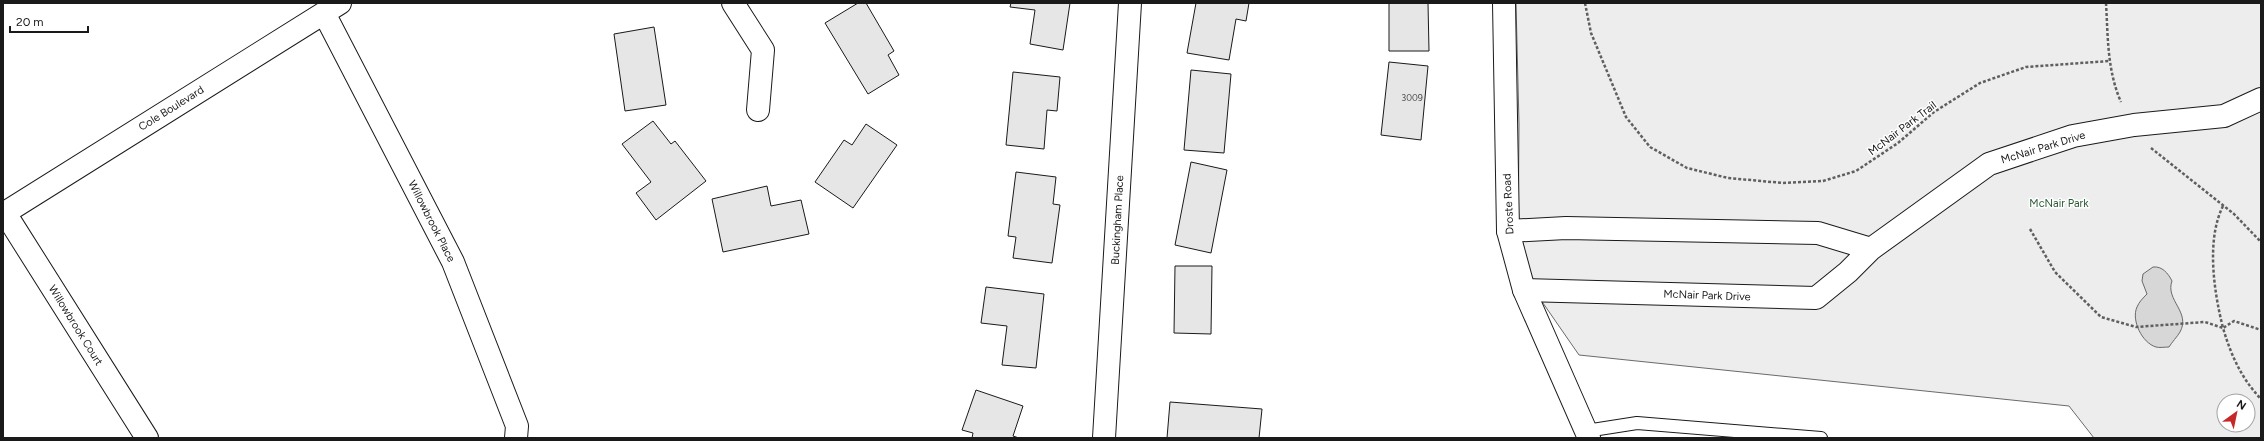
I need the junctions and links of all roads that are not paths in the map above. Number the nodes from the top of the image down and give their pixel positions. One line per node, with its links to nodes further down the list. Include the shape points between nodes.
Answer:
1 (733, 3): 6 (street, via 763,50)
2 (1130, 3): 14 (street, Buckingham Place)
3 (1504, 3): 8 (street, Droste Road)
4 (332, 8): 7 (street, Cole Boulevard); 13 (street, Willowbrook Place, via 453,262 517,426)
5 (2261, 99): 9 (street, McNair Park Drive, via 2224,116 2134,125 2073,136 1989,164)
6 (758, 110)
7 (4, 213): 12 (street, Willowbrook Court)
8 (1508, 231): 9 (street, via 1566,228 1818,233); 10 (street, Droste Road)
9 (1870, 249): 10 (street, McNair Park Drive, via 1848,272 1816,298)
10 (1524, 290): 11 (street, Droste Road)
11 (1587, 434): 15 (lane, via 1637,423)
12 (147, 438)
13 (516, 438)
14 (1104, 438)
15 (1821, 438)

